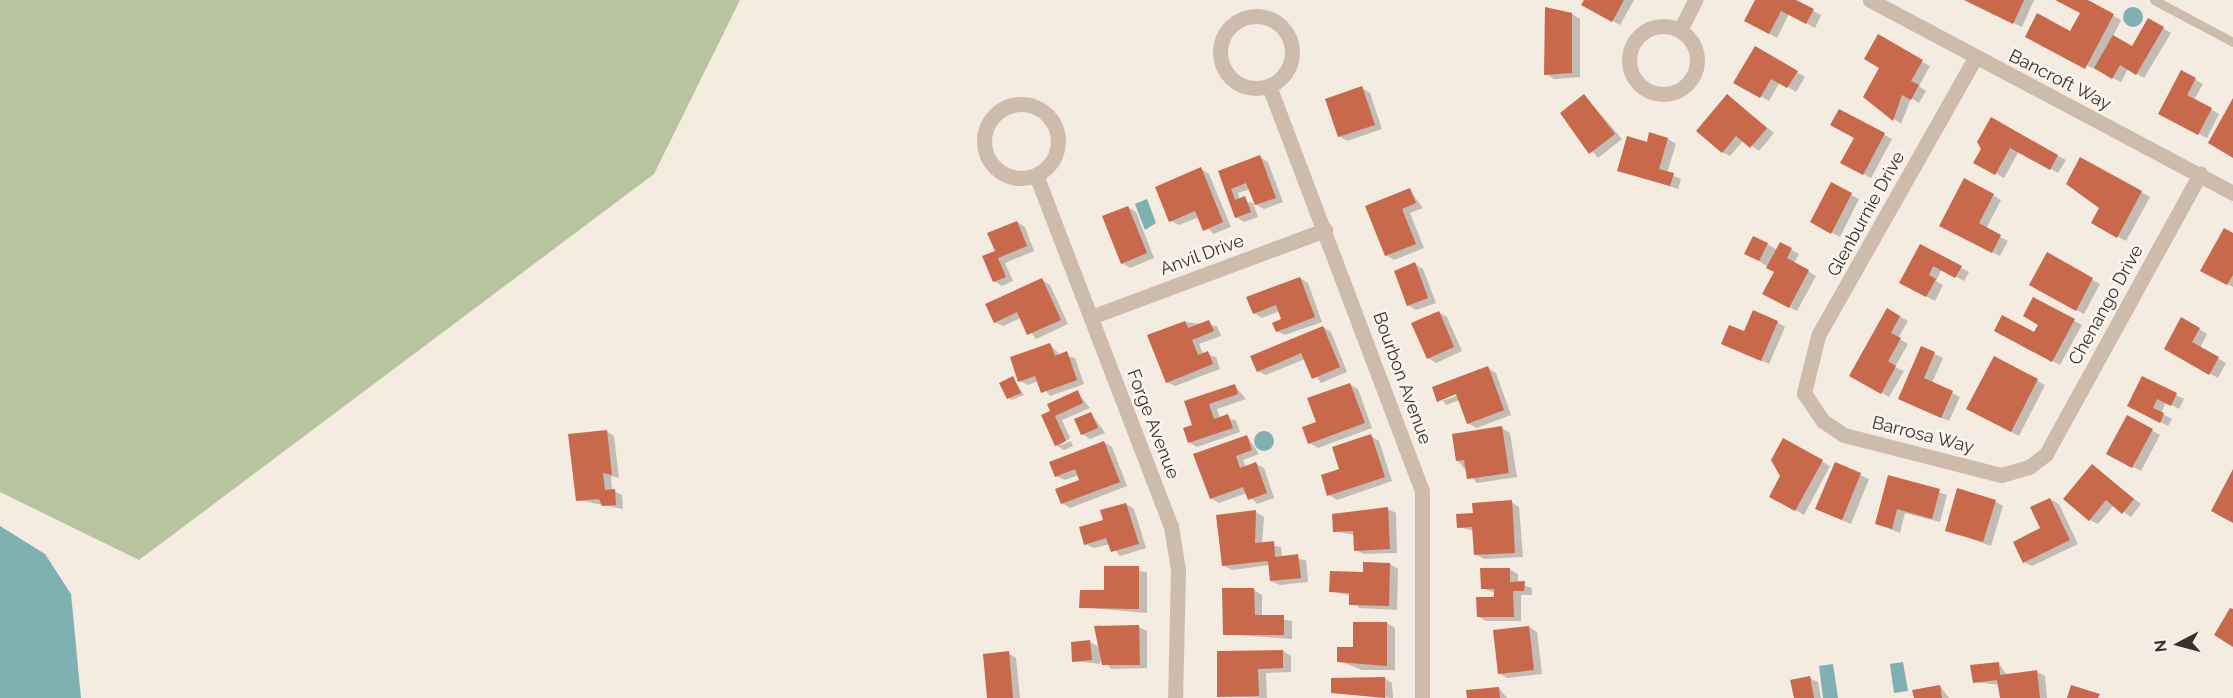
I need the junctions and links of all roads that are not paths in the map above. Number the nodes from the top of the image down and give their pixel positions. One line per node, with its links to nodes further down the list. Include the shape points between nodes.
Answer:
1 (1695, 0): 4 (street)
2 (1870, 0): 6 (street, Bancroft Way)
3 (2154, 0): 5 (lane)
4 (1680, 30): 4 (street, via 1654,26 1633,42 1629,69 1645,90 1671,94 1693,77 1696,51)
5 (2233, 42)
6 (1975, 58): 8 (street, Bancroft Way); 13 (street, Glenburnie Drive, via 1818,336)
7 (1269, 86): 7 (street, via 1289,67 1290,40 1271,19 1244,18 1223,37 1222,65 1241,86); 11 (street, Bourbon Avenue)
8 (2200, 174): 10 (street, Bancroft Way); 14 (street, Chenango Drive)
9 (1036, 176): 9 (street, via 1056,155 1055,126 1035,106 1006,106 986,127 987,156 1007,176); 12 (street, Forge Avenue)
10 (2233, 194)
11 (1325, 230): 12 (street, Anvil Drive); 16 (street, Bourbon Avenue, via 1422,491)
12 (1091, 317): 15 (street, Forge Avenue, via 1171,526 1178,570)
13 (1803, 393): 14 (street, Barrosa Way, via 1823,421 1844,435 2001,475 2029,467)
14 (2046, 454)
15 (1175, 698)
16 (1422, 698)

